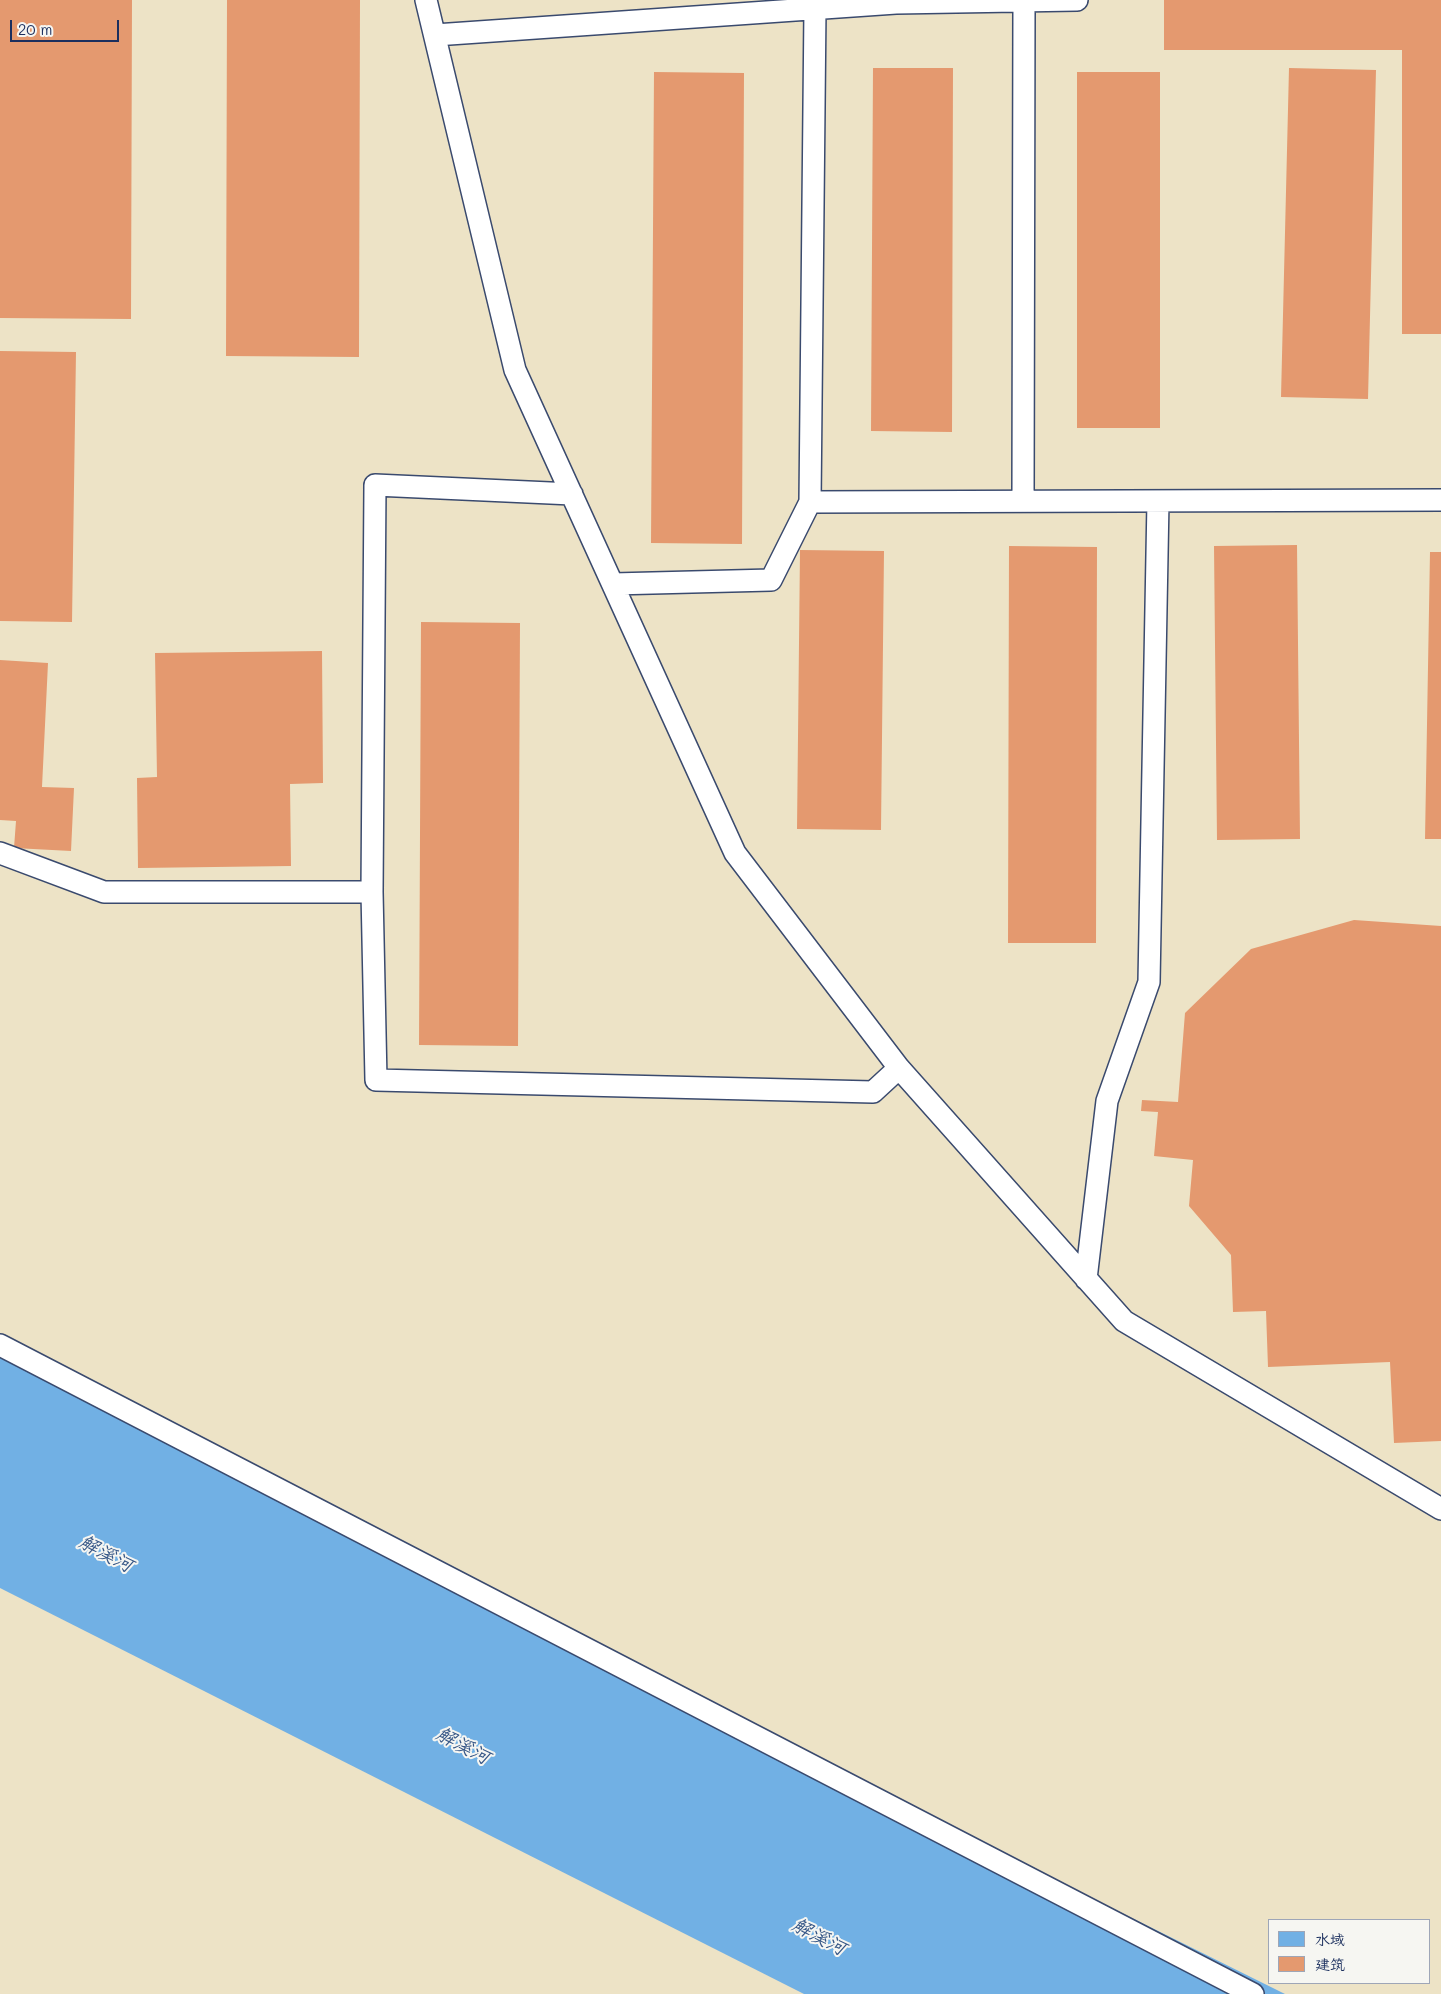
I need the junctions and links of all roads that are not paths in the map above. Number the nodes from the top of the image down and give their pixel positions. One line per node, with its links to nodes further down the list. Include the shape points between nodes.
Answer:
1 (426, 0): 6 (lane)
2 (1077, 0): 4 (lane)
3 (896, 1): 4 (lane); 5 (lane)
4 (1024, 1): 9 (lane)
5 (815, 8): 6 (lane); 11 (lane)
6 (435, 34): 7 (lane, via 515,370)
7 (572, 494): 12 (lane); 14 (lane, via 375,485)
8 (1441, 500): 10 (lane)
9 (1022, 501): 10 (lane); 11 (lane)
10 (1158, 501): 16 (lane, via 1149,982 1107,1101)
11 (810, 502): 12 (lane, via 771,580)
12 (613, 584): 15 (lane, via 735,853)
13 (0, 853): 14 (lane, via 104,892)
14 (372, 892): 15 (lane, via 376,1080 874,1092)
15 (899, 1068): 16 (lane)
16 (1086, 1278): 18 (lane, via 1124,1321)
17 (0, 1345): 19 (lane)
18 (1441, 1509)
19 (1253, 1994)

